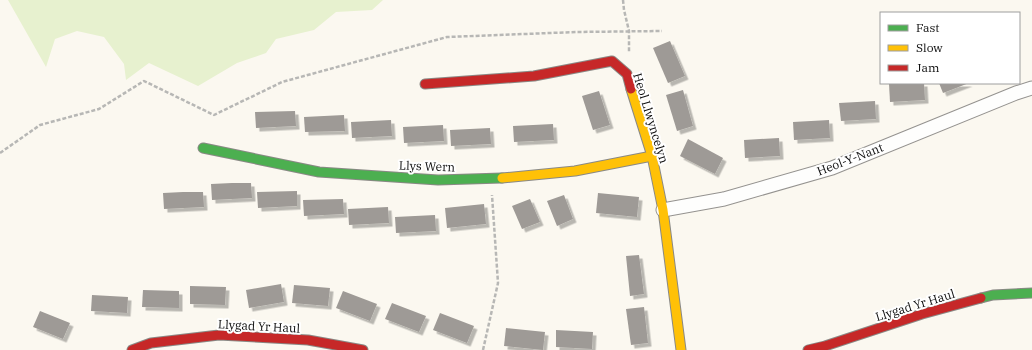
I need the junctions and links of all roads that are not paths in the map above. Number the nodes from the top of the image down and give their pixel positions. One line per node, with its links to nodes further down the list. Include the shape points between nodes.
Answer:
1 (425, 84): 4 (street, Heol Llwyncelyn, via 534,76 612,61 627,74)
2 (1032, 88): 5 (street, Heol-Y-Nant, via 832,168 724,199)
3 (203, 148): 4 (street, Llys Wern, via 319,172 438,180 491,179 575,171)
4 (652, 156): 5 (street, Heol Llwyncelyn)
5 (663, 210): 10 (street, Heol Llwyncelyn)
6 (1032, 293): 11 (street, Llygad Yr Haul, via 993,295 922,314)
7 (308, 345): 8 (street, Llygad Yr Haul, via 219,335 151,343); 9 (street, Llygad Yr Haul)
8 (132, 350)
9 (362, 350)
10 (681, 350)
11 (808, 350)

